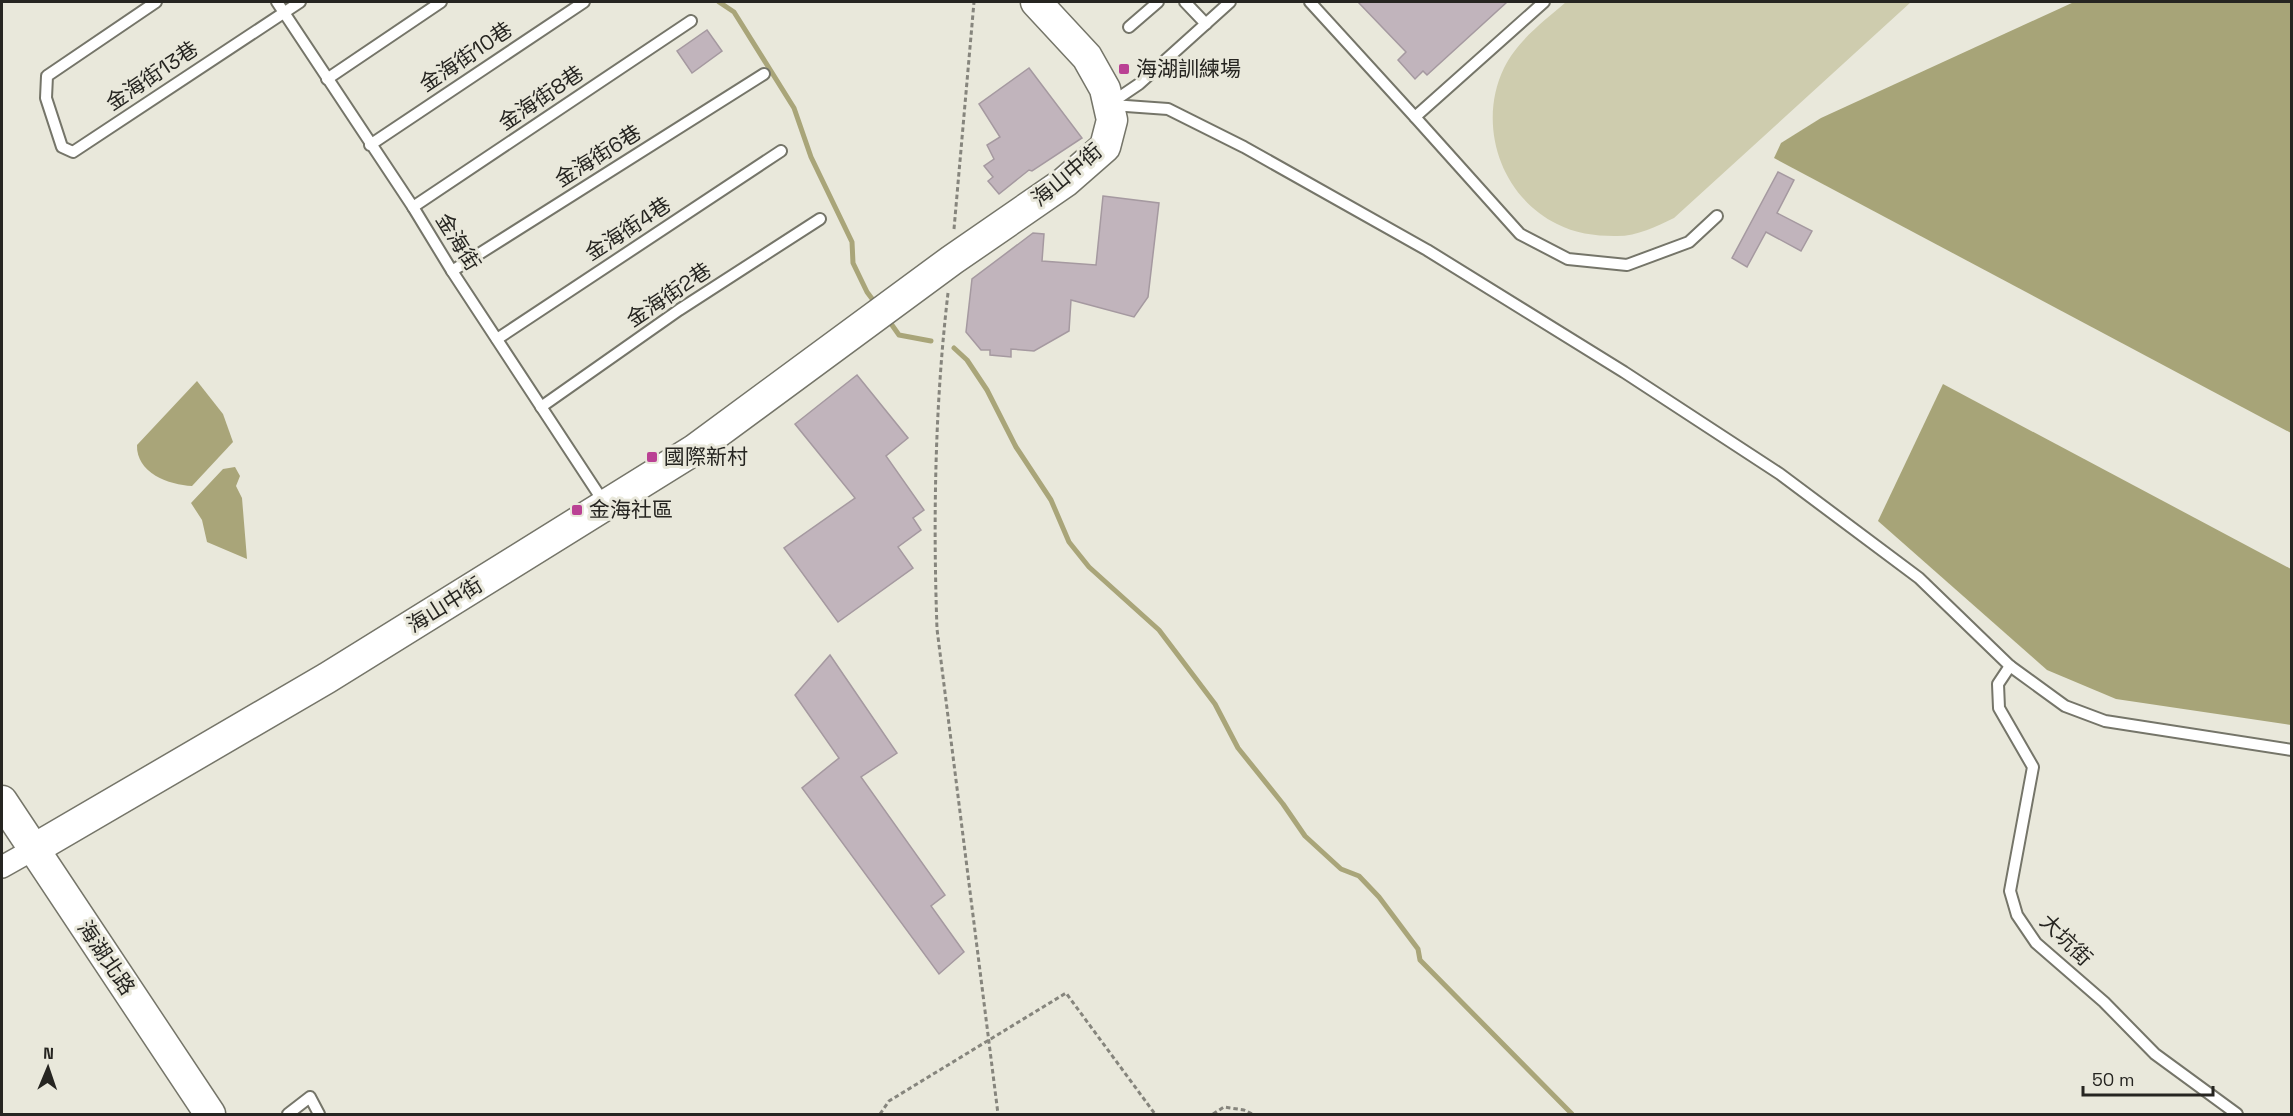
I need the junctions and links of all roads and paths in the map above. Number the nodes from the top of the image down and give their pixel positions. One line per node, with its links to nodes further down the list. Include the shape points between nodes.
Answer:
1 (156, 2): 13 (lane, 金海街13巷, via 47,76 46,98 62,147 74,152)
2 (277, 2): 13 (lane, 金海街)
3 (300, 2): 13 (lane)
4 (441, 2): 18 (lane)
5 (584, 2): 21 (lane, 金海街10巷)
6 (974, 2): 26 (path)
7 (1036, 2): 19 (street, 海山中街, via 1087,57 1105,89)
8 (1158, 2): 16 (lane)
9 (1185, 2): 15 (lane)
10 (1230, 2): 15 (lane)
11 (1310, 2): 20 (lane)
12 (1544, 2): 20 (lane)
13 (283, 12): 18 (lane, 金海街)
14 (691, 21): 23 (lane, 金海街8巷)
15 (1206, 24): 19 (lane, via 1139,84)
16 (1129, 27)
17 (764, 74): 27 (lane, 金海街6巷)
18 (327, 79): 21 (lane, 金海街)
19 (1109, 105): 26 (street, 海山中街, via 1112,120 1105,147 1065,182); 31 (lane, via 1168,109 1244,147 1437,256 1624,372 1780,474 1919,578)
20 (1415, 117): 24 (lane, via 1520,234 1568,260 1627,265 1689,242)
21 (370, 145): 23 (lane, 金海街)
22 (781, 151): 28 (lane, 金海街4巷)
23 (413, 207): 27 (lane, 金海街)
24 (1717, 216)
25 (820, 219): 29 (lane, 金海街2巷, via 679,310)
26 (952, 260): 30 (street, 海山中街, via 694,450); 36 (path, via 942,346 936,486 937,628)
27 (452, 271): 28 (lane, 金海街)
28 (497, 339): 29 (lane, 金海街)
29 (541, 407): 30 (lane, 金海街)
30 (605, 505): 34 (street, 海山中街, via 327,678)
31 (2010, 666): 32 (lane, via 2065,706 2105,721); 45 (lane, 大坑街, via 1998,684 2000,708 2033,767 2010,891 2017,915 2036,943 2156,1054)
32 (2292, 750)
33 (2, 801): 34 (street, 海湖北路)
34 (34, 849): 35 (street, 海山中街); 37 (street, 海湖北路)
35 (2, 867)
36 (989, 1041): 40 (path, via 889,1101); 41 (path); 42 (path, via 1066,993)
37 (210, 1114)
38 (288, 1114): 39 (lane, via 310,1097)
39 (319, 1114)
40 (880, 1114)
41 (998, 1114)
42 (1155, 1114)
43 (1213, 1114): 44 (path, via 1224,1107)
44 (1252, 1114)
45 (2237, 1114)

